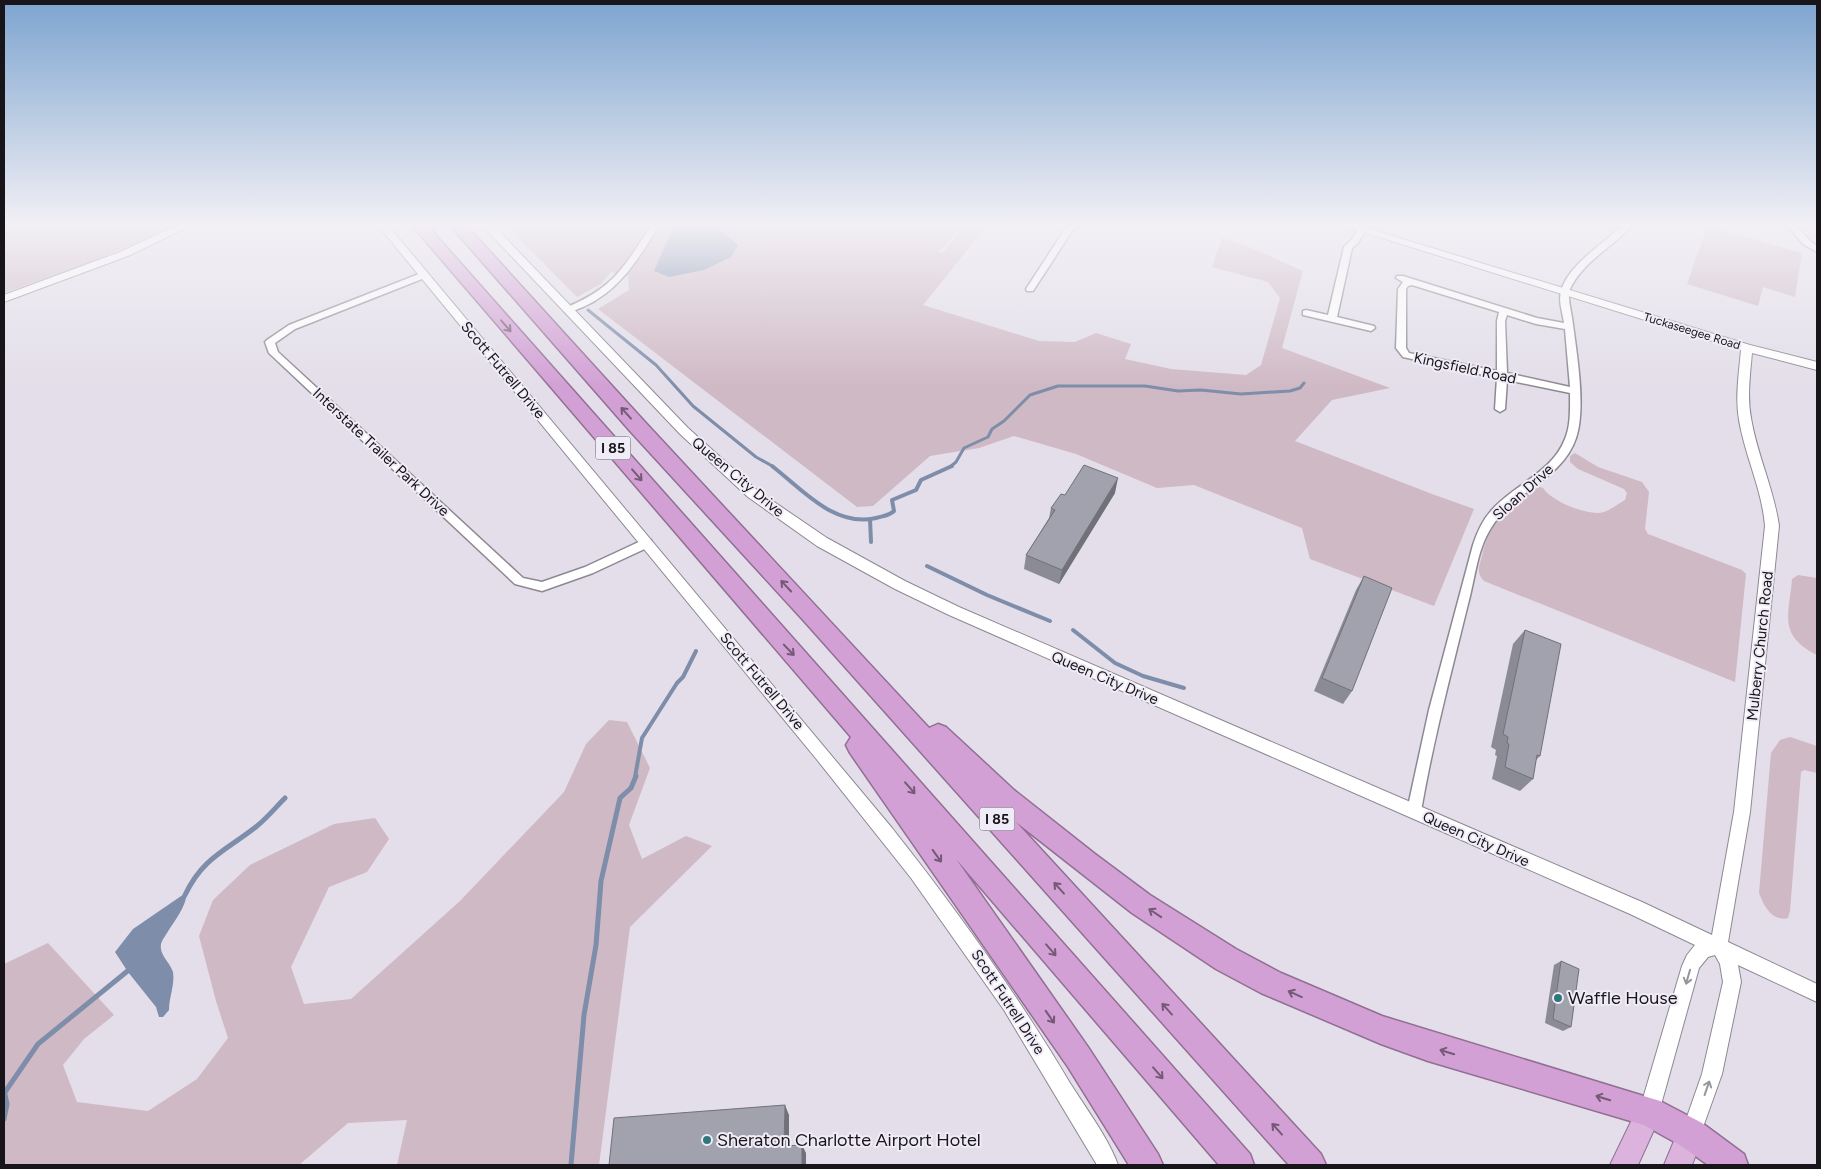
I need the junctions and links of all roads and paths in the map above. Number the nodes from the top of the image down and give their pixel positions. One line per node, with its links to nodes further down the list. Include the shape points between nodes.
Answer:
1 (62, 278): 16 (street)
2 (418, 278): 28 (street, Interstate Trailer Park Drive, via 292,327 270,342 274,353 519,581 542,587 589,570)
3 (426, 278): 28 (street, Scott Futrell Drive)
4 (464, 278): 30 (highway, I 85, one-way to 30)
5 (504, 278): 29 (highway, I 85, one-way to 5)
6 (537, 278): 17 (street, Queen City Drive)
7 (618, 278): 17 (street, via 596,297)
8 (1037, 278): 14 (street)
9 (1341, 278): 20 (street)
10 (1400, 278): 13 (street)
11 (1523, 278): 15 (street, Tuckaseegee Road)
12 (1574, 278): 15 (street)
13 (1413, 282): 18 (street); 25 (street, Kingsfield Road, via 1405,284 1402,289 1403,353)
14 (1030, 289)
15 (1565, 291): 21 (street, Sloan Drive); 23 (street, Tuckaseegee Road)
16 (4, 299)
17 (568, 310): 31 (street, Queen City Drive, via 709,456 754,494 822,542 900,586 954,611)
18 (1504, 310): 21 (street, via 1536,321); 25 (street, via 1501,321)
19 (1306, 313): 20 (street)
20 (1332, 319): 22 (street)
21 (1569, 327): 26 (street, Sloan Drive)
22 (1371, 328)
23 (1747, 348): 24 (street, Tuckaseegee Road); 32 (street, Mulberry Church Road, via 1743,409 1767,493 1772,526 1742,812)
24 (1817, 366)
25 (1502, 376): 26 (street, Kingsfield Road); 27 (street)
26 (1574, 391): 31 (street, Sloan Drive, via 1572,437 1559,459 1493,516 1481,538 1434,713)
27 (1500, 409)
28 (646, 543): 36 (street, Scott Futrell Drive, via 905,857 979,957 1039,1048)
29 (812, 615): 34 (highway, one-way to 29, via 1381,1030 1271,983 1226,959 1141,904 1005,798); 39 (highway, I 85, one-way to 29)
30 (810, 672): 37 (highway, one-way to 37, via 882,780 1078,1057); 38 (highway, I 85, one-way to 38)
31 (1414, 811): 32 (street, Queen City Drive)
32 (1719, 946): 33 (street, Queen City Drive); 34 (street, one-way to 34, via 1700,952 1691,966); 35 (street, one-way to 32, via 1712,1074 1732,982 1728,961)
33 (1817, 993)
34 (1649, 1112): 35 (highway); 40 (highway)
35 (1691, 1134): 41 (highway); 42 (highway)
36 (1108, 1165)
37 (1147, 1165)
38 (1239, 1165)
39 (1310, 1165)
40 (1624, 1165)
41 (1678, 1165)
42 (1733, 1165)

